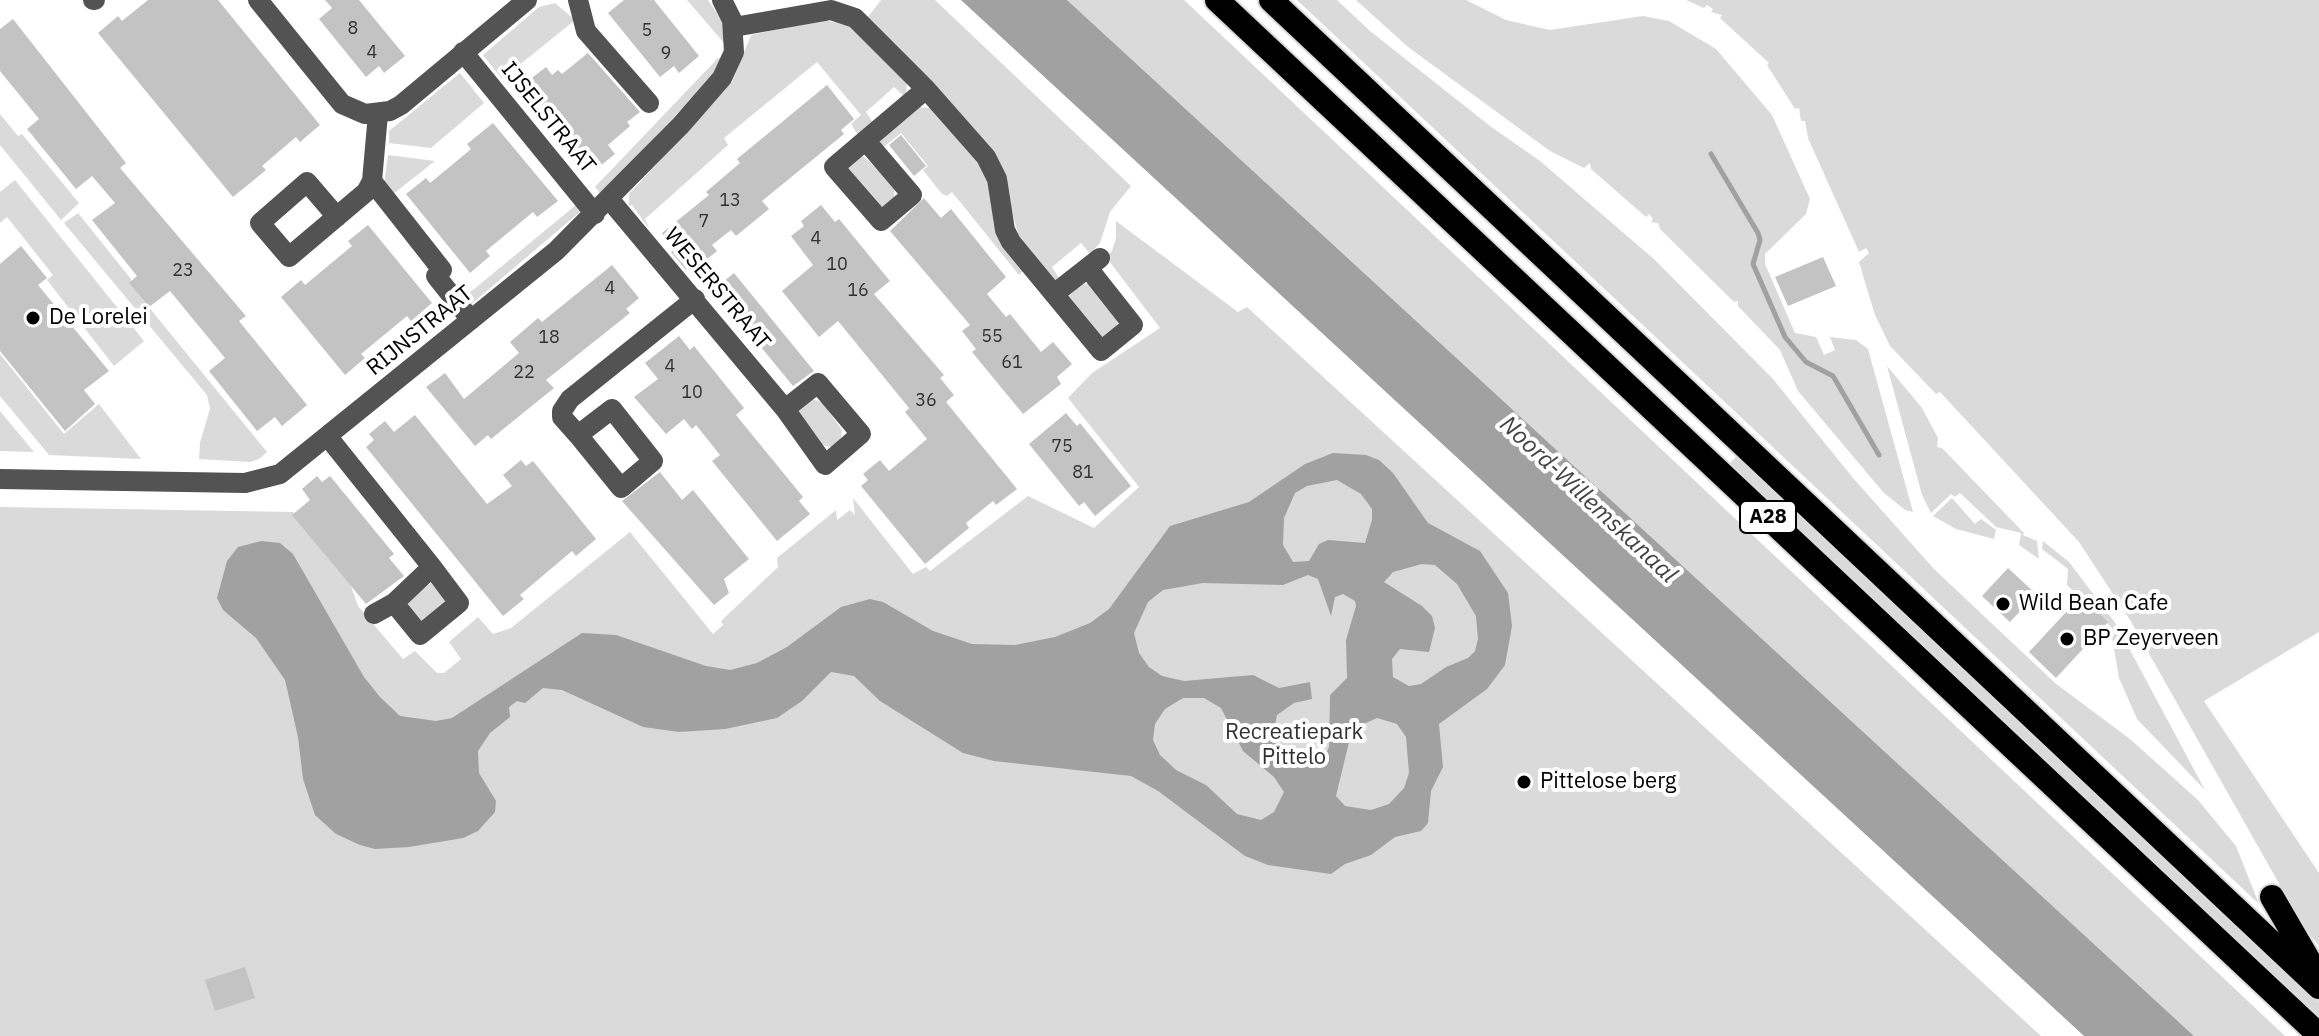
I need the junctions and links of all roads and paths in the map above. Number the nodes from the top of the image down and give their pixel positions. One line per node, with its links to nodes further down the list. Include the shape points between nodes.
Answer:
1 (258, 0): 11 (street, via 342,104)
2 (527, 0): 8 (street)
3 (578, 0): 10 (street, via 586,31)
4 (722, 0): 7 (street)
5 (1217, 0): 29 (highway, A28)
6 (1271, 0): 28 (highway, A28)
7 (734, 27): 9 (street, via 840,11 855,18); 14 (street, RIJNSTRAAT, via 734,52 722,78)
8 (463, 52): 11 (street, via 401,105); 14 (street, IJSELSTRAAT)
9 (926, 89): 12 (street); 16 (street, via 991,165 1005,230)
10 (649, 103)
11 (378, 114): 13 (street)
12 (866, 141)
13 (372, 181): 15 (street); 18 (street, via 442,270 436,276)
14 (603, 207): 17 (street, WESERSTRAAT); 18 (street, RIJNSTRAAT)
15 (337, 217)
16 (1054, 294): 16 (street, via 1101,351 1133,325 1094,263)
17 (695, 299): 19 (street, WESERSTRAAT); 20 (street, via 565,405 562,417)
18 (471, 320): 21 (street, RIJNSTRAAT)
19 (785, 409)
20 (578, 435)
21 (328, 437): 22 (street, RIJNSTRAAT, via 280,474 245,483); 23 (street)
22 (0, 479)
23 (432, 567): 24 (street); 24 (street, via 459,603 420,635)
24 (394, 603): 25 (street)
25 (374, 614)
26 (2272, 897): 27 (highway)
27 (2319, 978)
28 (2319, 987)
29 (2319, 1035)

